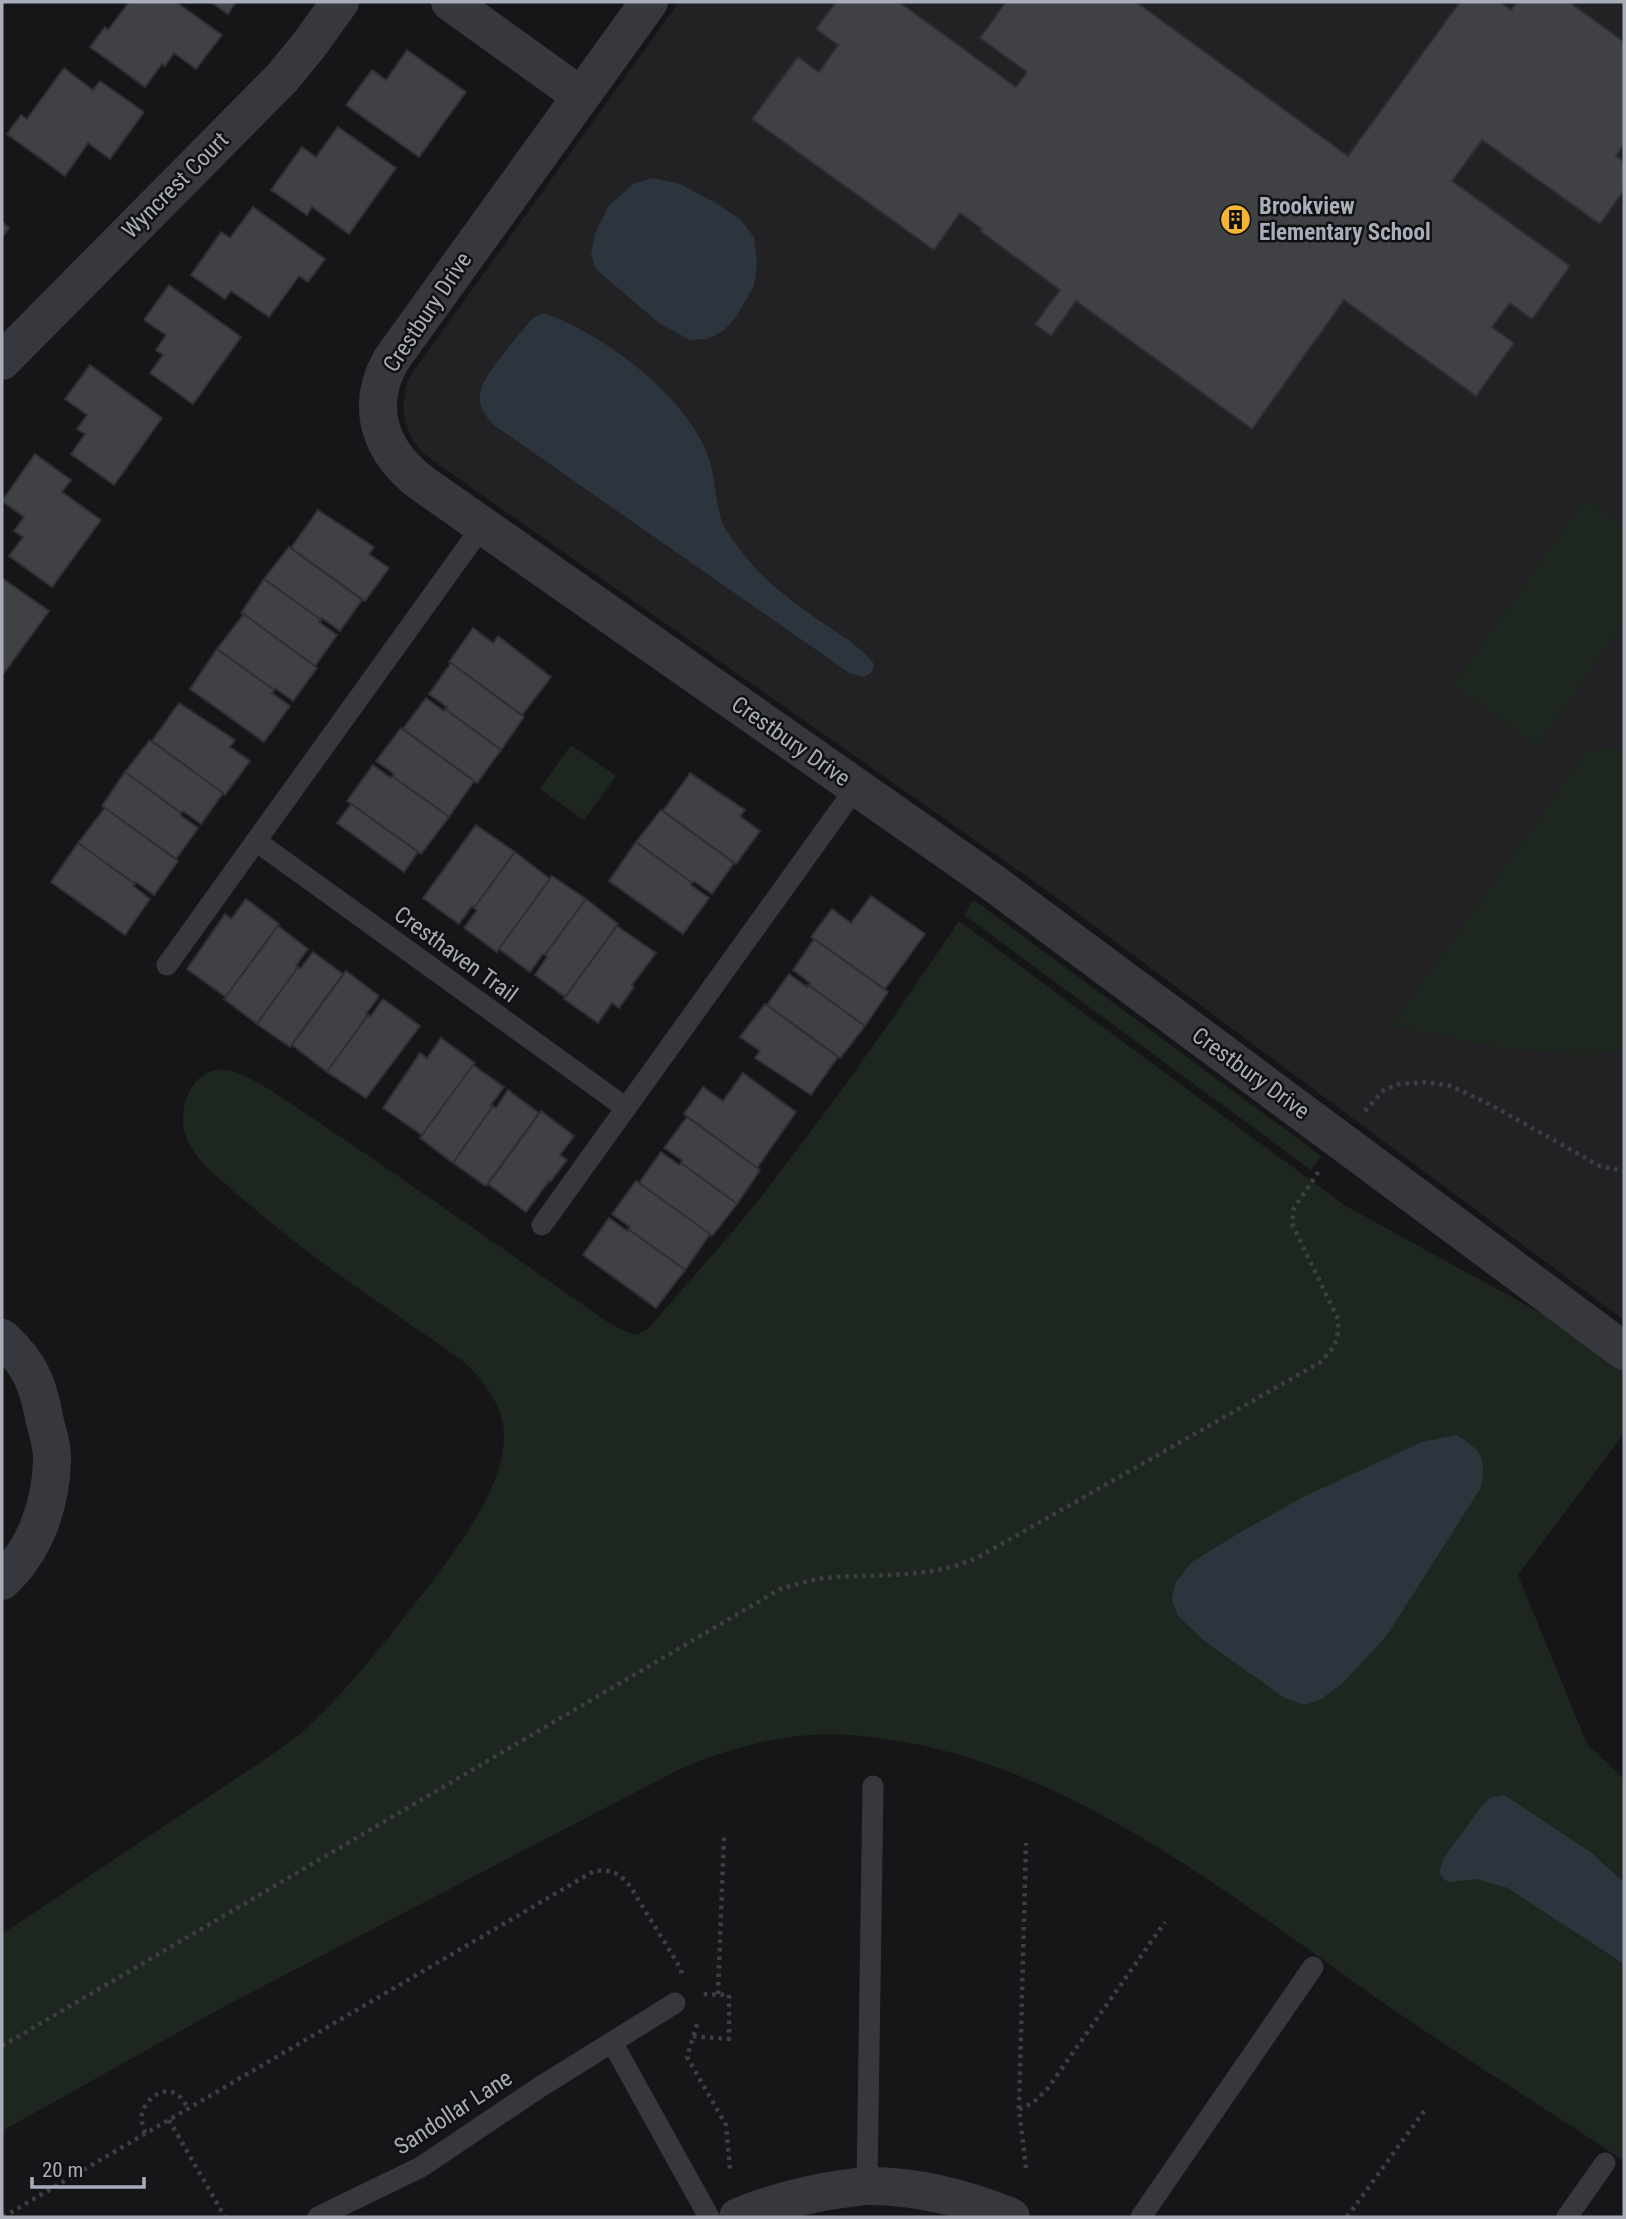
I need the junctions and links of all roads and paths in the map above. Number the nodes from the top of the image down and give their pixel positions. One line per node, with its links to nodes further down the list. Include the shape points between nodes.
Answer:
1 (340, 2): 5 (street, Wyncrest Court, via 282,78)
2 (450, 2): 4 (street)
3 (649, 2): 4 (street, Crestbury Drive)
4 (581, 96): 6 (street, Crestbury Drive, via 398,348 380,387 380,425 392,454 416,478)
5 (2, 361)
6 (483, 525): 7 (street, Crestbury Drive); 8 (lane)
7 (857, 786): 11 (lane); 16 (street, Crestbury Drive)
8 (256, 841): 9 (lane); 11 (lane, Cresthaven Trail)
9 (167, 965)
10 (1368, 1107): 12 (path, via 1384,1090 1399,1084 1451,1086 1600,1166)
11 (626, 1108): 14 (lane)
12 (1624, 1171)
13 (1313, 1178): 28 (path, via 1294,1208 1292,1223 1338,1319 1332,1351 1319,1363 957,1566 928,1573 822,1578 782,1588)
14 (542, 1225)
15 (2, 1338): 17 (street, via 18,1353 38,1387 53,1457 48,1500 35,1537)
16 (1624, 1351)
17 (2, 1581)
18 (873, 1787): 37 (lane)
19 (724, 1836): 24 (path)
20 (1026, 1843): 31 (path)
21 (1165, 1922): 31 (path, via 1048,2088)
22 (1313, 1967): 44 (lane)
23 (682, 1993): 24 (path); 27 (lane, Sandollar Lane); 30 (path, via 681,1969 630,1886 608,1869 594,1871)
24 (718, 1994): 26 (path, via 729,1994 729,2039)
25 (701, 2012): 26 (path)
26 (693, 2036): 36 (path, via 687,2057 726,2125)
27 (612, 2042): 40 (lane, Sandollar Lane, via 421,2167); 41 (lane)
28 (2, 2046)
29 (1427, 2107): 45 (path)
30 (188, 2108): 32 (path); 33 (path, via 170,2091 158,2093 143,2110)
31 (1019, 2109): 35 (path)
32 (169, 2120): 33 (path); 39 (path)
33 (145, 2133): 38 (path)
34 (1605, 2164): 46 (lane)
35 (1026, 2168)
36 (730, 2169)
37 (867, 2186): 42 (street, via 781,2201); 43 (street, via 922,2191)
38 (3, 2217)
39 (225, 2217)
40 (318, 2217)
41 (709, 2217)
42 (738, 2217)
43 (1011, 2217)
44 (1141, 2217)
45 (1347, 2217)
46 (1567, 2217)

